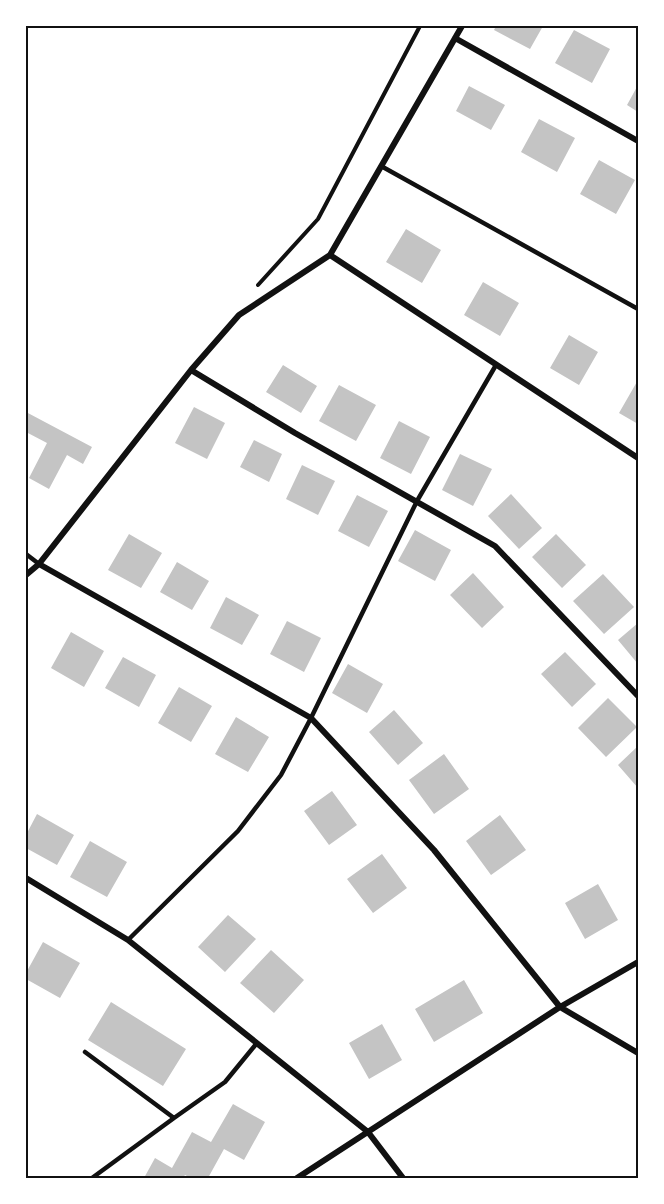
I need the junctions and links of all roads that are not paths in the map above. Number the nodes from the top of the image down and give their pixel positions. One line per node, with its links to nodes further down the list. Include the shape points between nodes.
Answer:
1 (462, 26): 2 (street)
2 (455, 38): 3 (street); 4 (street)
3 (639, 141)
4 (381, 166): 5 (street); 6 (lane)
5 (330, 255): 7 (street); 8 (street, via 239,315)
6 (639, 309)
7 (496, 365): 9 (street); 10 (lane)
8 (191, 370): 10 (street); 12 (street)
9 (639, 458)
10 (417, 501): 14 (street, via 495,546); 15 (lane)
11 (26, 554): 12 (lane)
12 (39, 564): 13 (street); 15 (street)
13 (26, 575)
14 (639, 696)
15 (311, 718): 17 (lane, via 281,775 238,831); 19 (street, via 434,849)
16 (26, 878): 17 (street)
17 (128, 940): 20 (street)
18 (639, 962): 19 (street)
19 (560, 1007): 22 (street); 24 (street)
20 (257, 1044): 23 (lane, via 225,1082); 24 (street)
21 (85, 1052): 23 (lane)
22 (639, 1053)
23 (174, 1118): 25 (lane)
24 (368, 1132): 26 (street); 27 (street)
25 (92, 1179)
26 (297, 1179)
27 (403, 1179)

